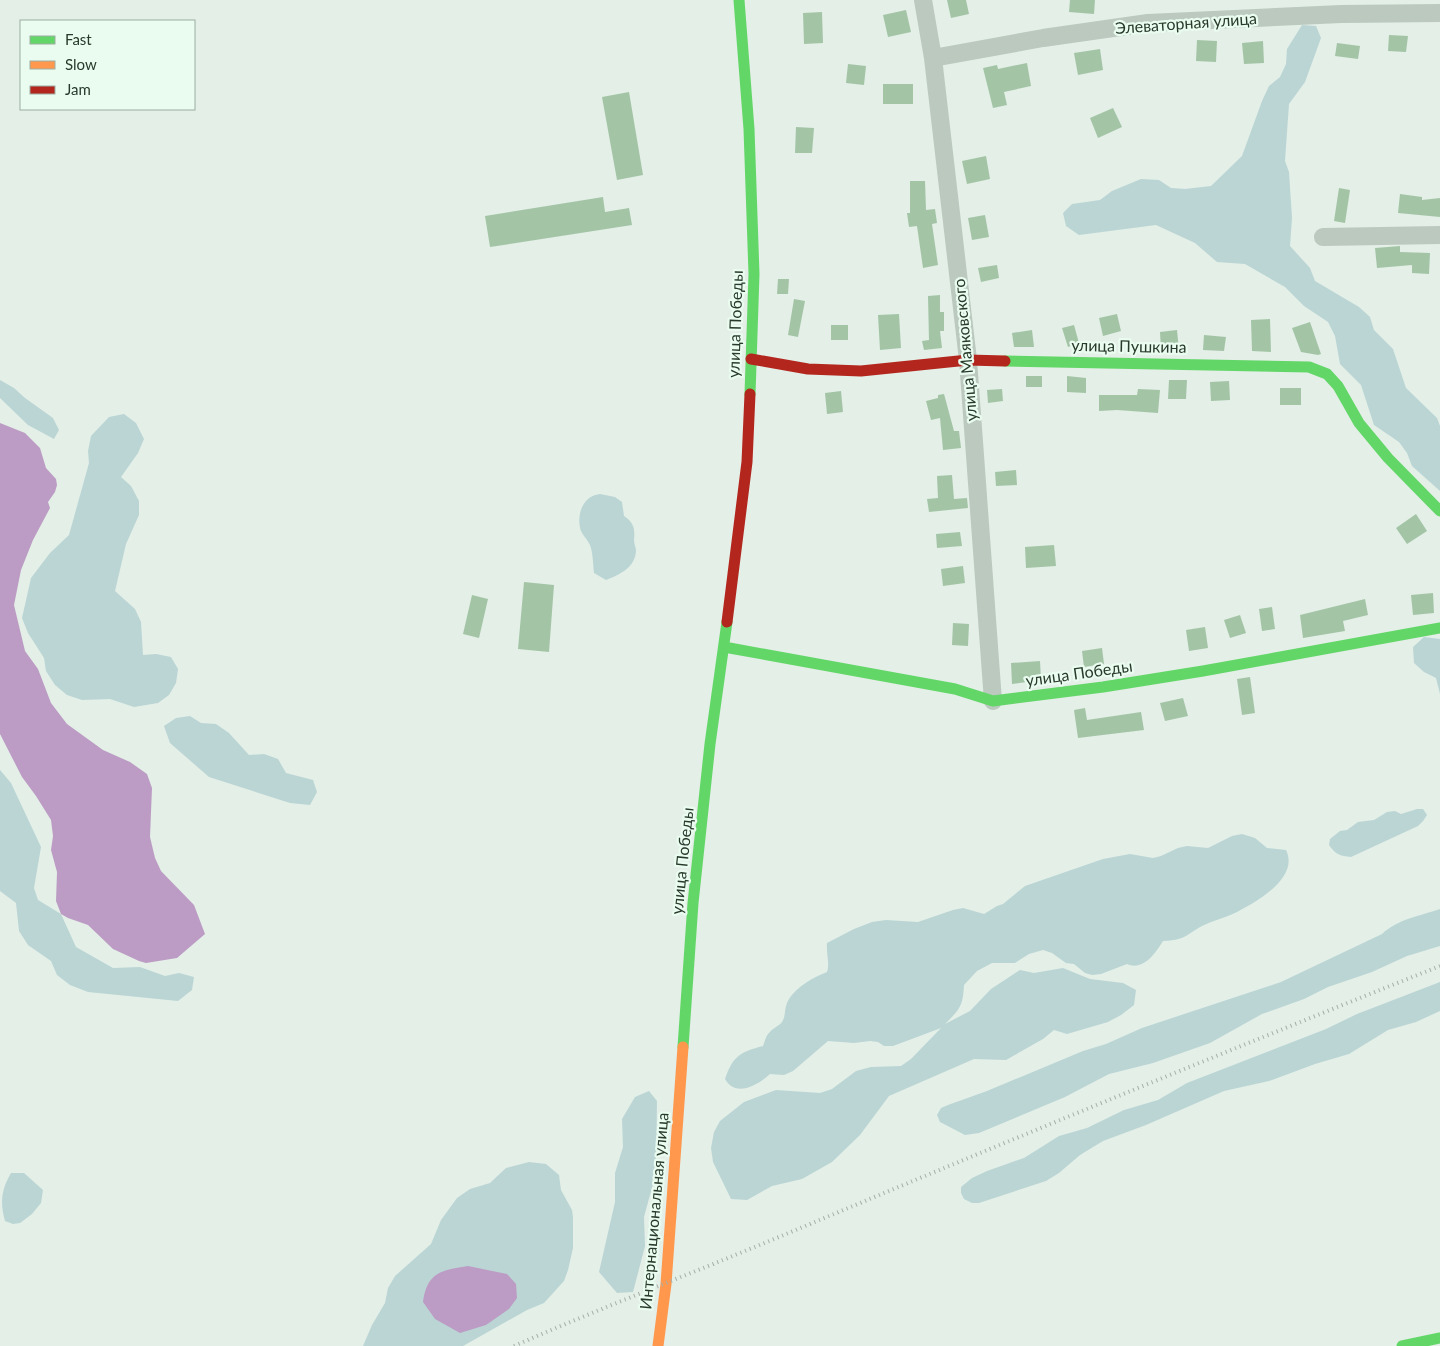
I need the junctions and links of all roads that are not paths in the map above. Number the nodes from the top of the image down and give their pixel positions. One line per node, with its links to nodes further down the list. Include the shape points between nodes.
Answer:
1 (740, 0): 7 (street, улица Победы, via 754,274)
2 (924, 0): 4 (street, улица Маяковского)
3 (1440, 13): 4 (street, Элеваторная улица, via 1148,22)
4 (933, 58): 8 (street, улица Маяковского)
5 (1440, 235): 6 (street)
6 (1323, 237)
7 (751, 359): 8 (street, улица Пушкина, via 808,369 861,371); 11 (street, улица Победы, via 747,462)
8 (968, 360): 9 (street, улица Пушкина, via 1309,367 1327,374 1338,386 1359,423); 12 (street, улица Маяковского)
9 (1440, 511)
10 (1440, 628): 12 (street, улица Победы, via 1203,671)
11 (724, 647): 12 (street, улица Победы, via 955,689); 13 (street, улица Победы, via 693,903)
12 (993, 701)
13 (682, 1080): 15 (street, Интернациональная улица)
14 (1440, 1338): 16 (street)
15 (658, 1346)
16 (1402, 1346)

